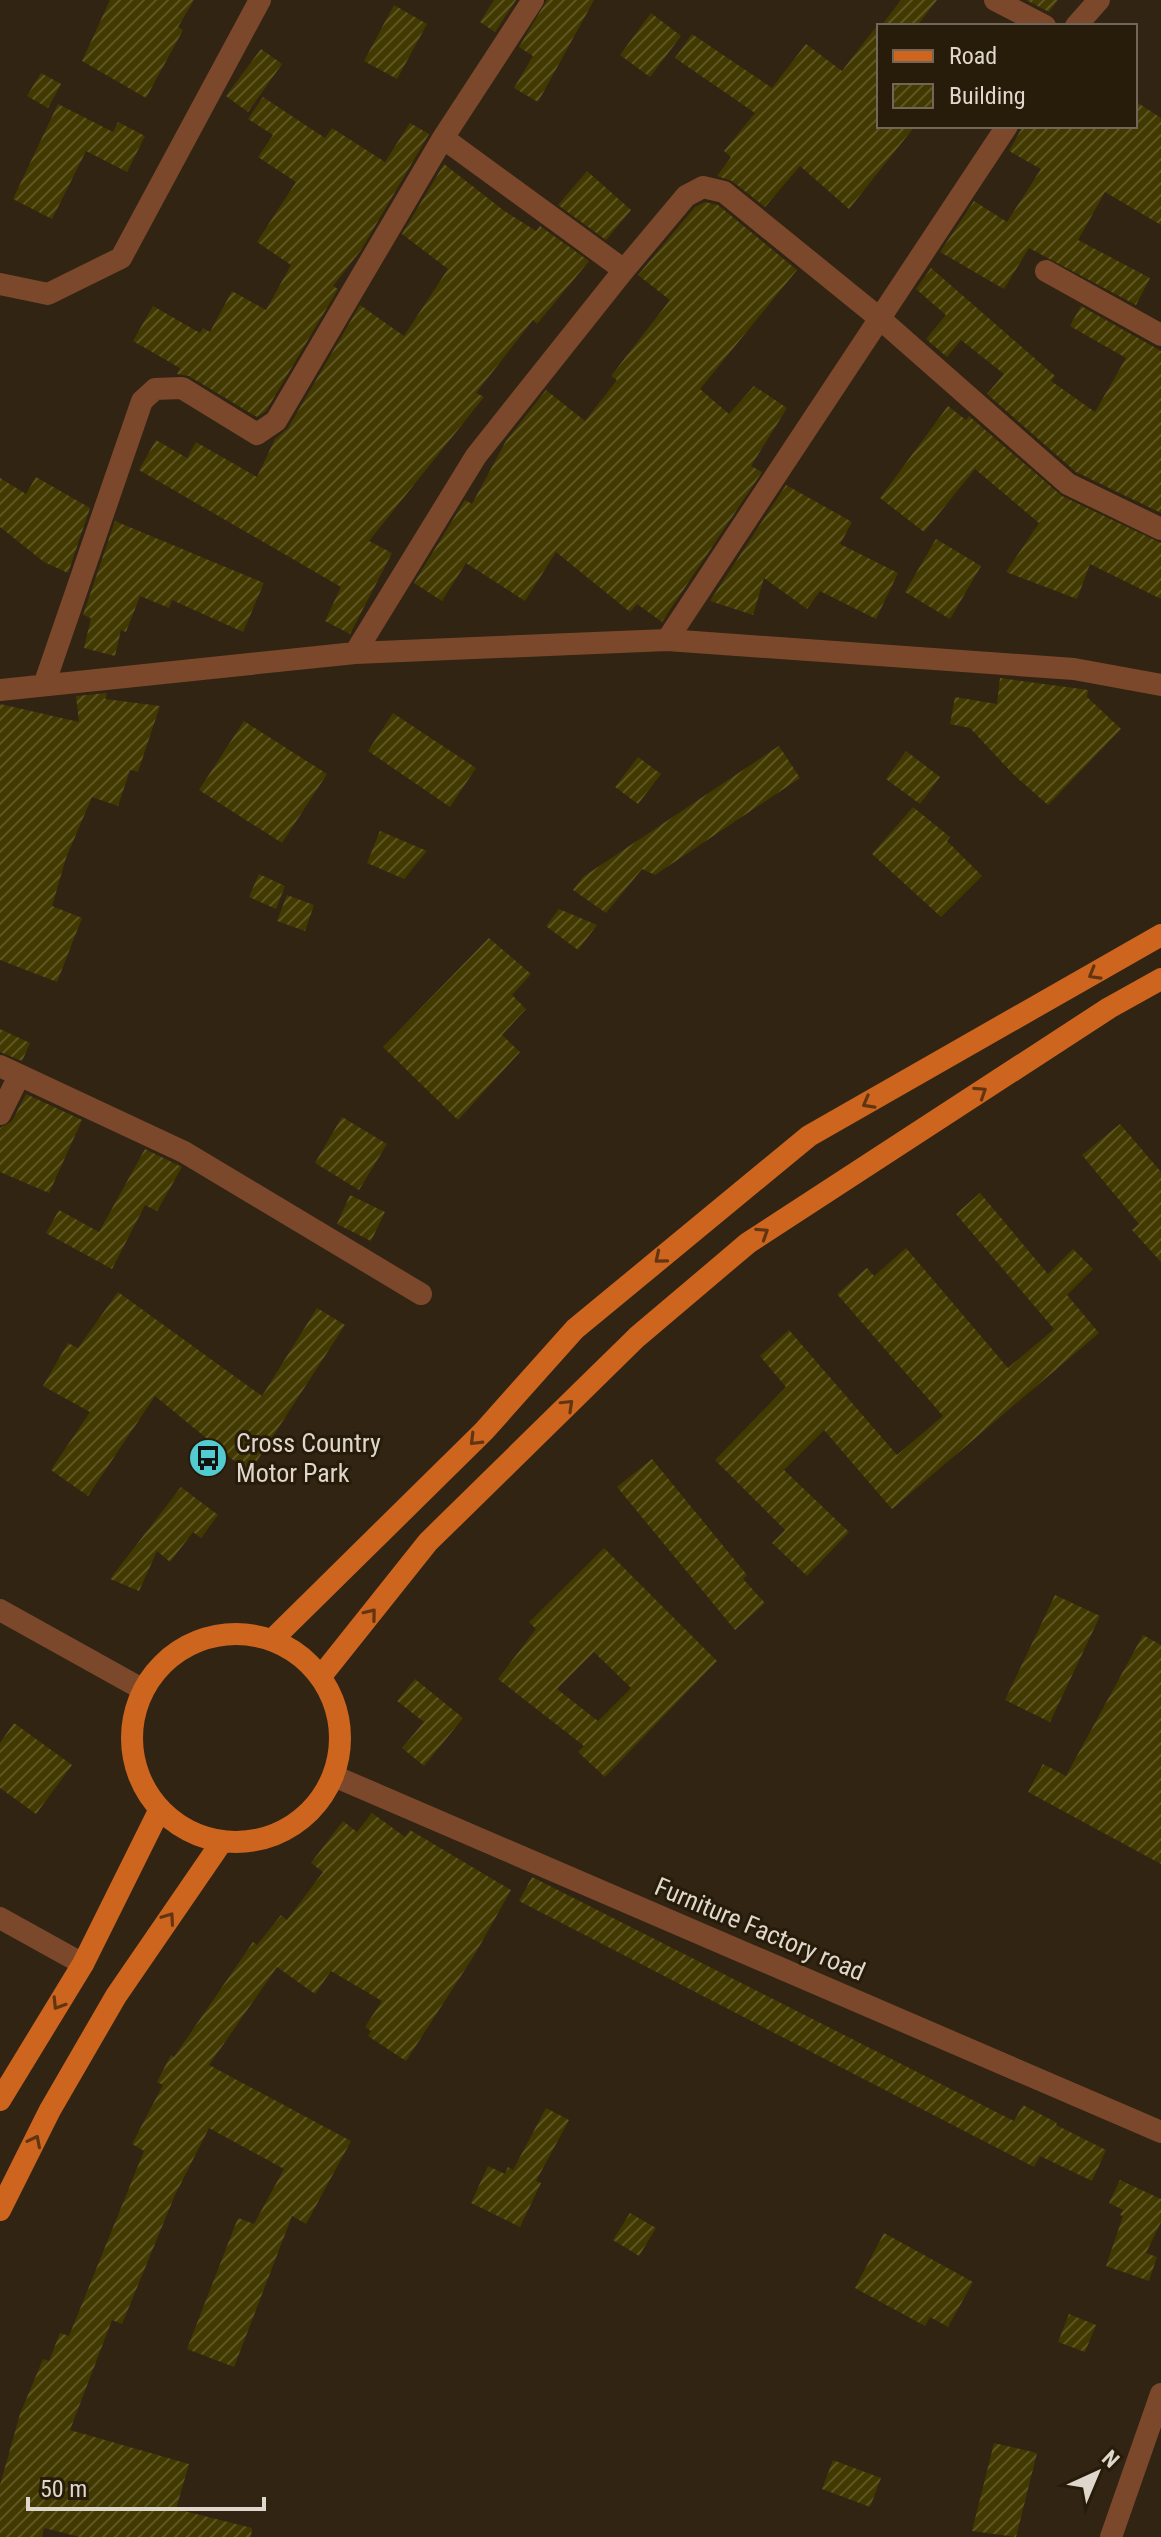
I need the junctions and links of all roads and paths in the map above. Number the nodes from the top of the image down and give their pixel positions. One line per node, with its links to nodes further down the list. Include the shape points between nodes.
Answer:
1 (260, 0): 11 (street, via 121,258 48,294)
2 (533, 0): 8 (street)
3 (995, 0): 5 (street)
4 (1099, 0): 6 (street)
5 (1041, 24)
6 (1078, 24)
7 (1006, 128): 12 (street)
8 (443, 138): 9 (street); 17 (street, via 276,421 257,434 182,388 155,389 142,401)
9 (624, 270): 12 (street, via 686,196 703,187 724,192); 16 (street, via 476,456)
10 (1046, 271): 13 (street)
11 (0, 284)
12 (878, 317): 14 (street, via 1068,484); 15 (street)
13 (1161, 335)
14 (1161, 529)
15 (667, 640): 16 (street); 18 (street, via 1074,669)
16 (355, 653): 17 (street)
17 (44, 685): 19 (street)
18 (1161, 685)
19 (0, 690)
20 (1161, 935): 26 (main road, one-way to 26, via 809,1136 575,1329 484,1431)
21 (1161, 979): 27 (main road, one-way to 21, via 428,1542 637,1337 748,1243)
22 (10, 1071): 23 (street); 24 (street, via 184,1152)
23 (0, 1114)
24 (421, 1294)
25 (0, 1610): 28 (street)
26 (273, 1639): 27 (main road); 28 (main road, via 223,1633 176,1651)
27 (322, 1675): 29 (main road, via 342,1724)
28 (142, 1689): 30 (main road, via 131,1731 136,1774)
29 (336, 1777): 31 (main road, via 290,1831); 35 (street, Furniture Factory road)
30 (159, 1811): 31 (main road, via 187,1832); 33 (main road)
31 (221, 1843): 36 (main road, one-way to 31, via 116,1996)
32 (0, 1918): 33 (street)
33 (83, 1964): 34 (main road, one-way to 34)
34 (0, 2100)
35 (1161, 2132)
36 (0, 2210)
37 (1161, 2394): 38 (street)
38 (1111, 2537)

